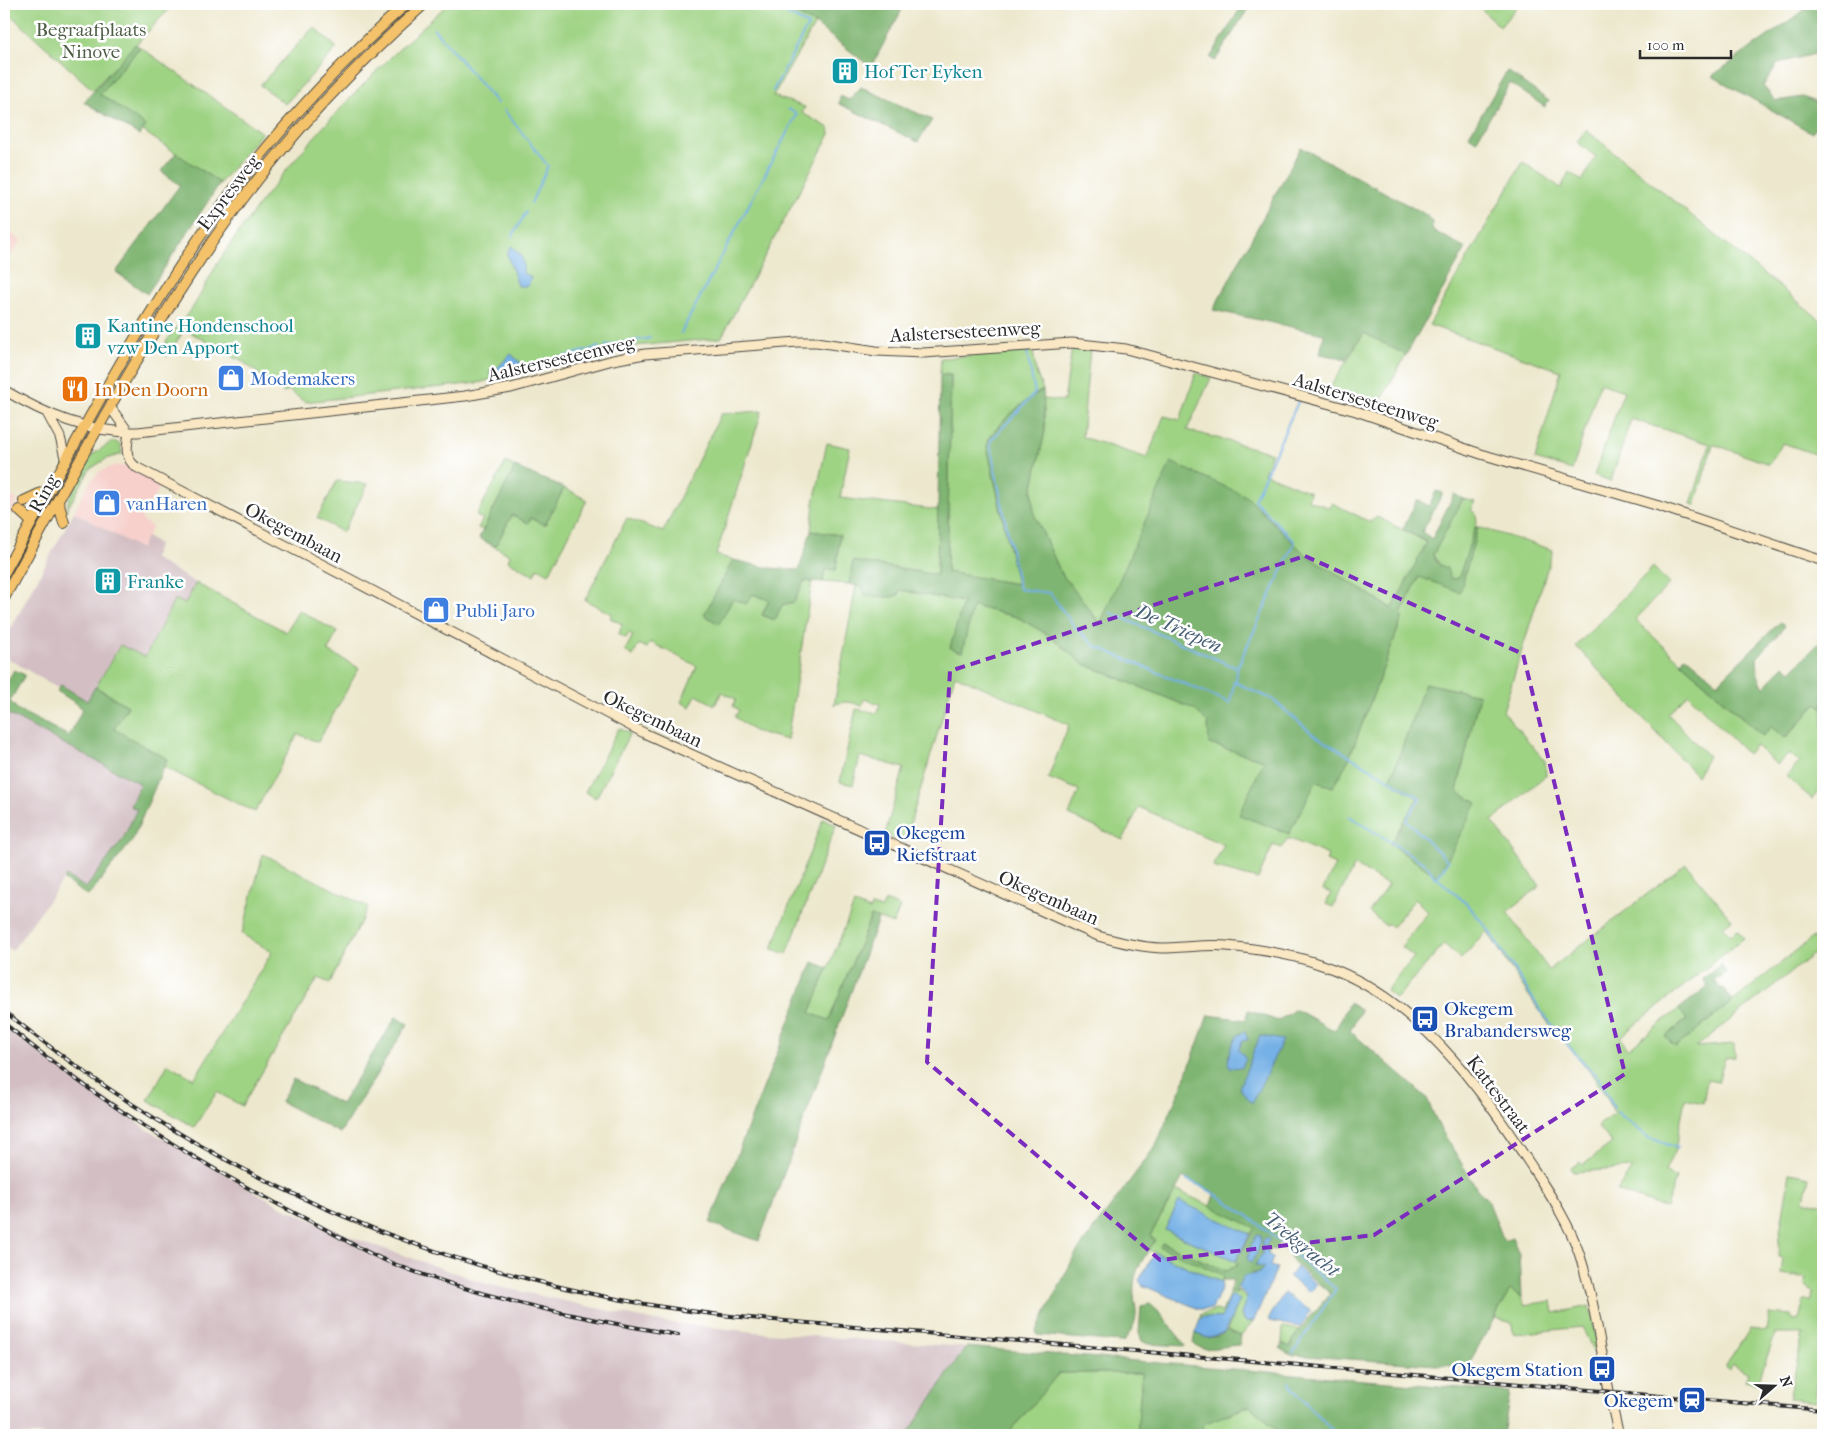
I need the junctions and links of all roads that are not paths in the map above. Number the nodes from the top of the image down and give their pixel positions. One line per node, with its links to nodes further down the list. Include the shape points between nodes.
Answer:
1 (406, 4): 6 (highway, Expresweg, via 312,96 223,203 159,300)
2 (424, 4): 4 (highway, Expresweg, via 348,75 261,175 198,263)
3 (4, 390): 5 (main road, Aalstersesteenweg)
4 (110, 407): 7 (highway, Expresweg); 8 (main road)
5 (46, 413): 6 (main road, Aalstersesteenweg); 9 (main road, via 60,437)
6 (85, 427): 7 (main road, Aalstersesteenweg); 9 (highway, Ring)
7 (97, 430): 8 (main road, Aalstersesteenweg); 11 (highway, Ring)
8 (129, 432): 14 (main road, Aalstersesteenweg, via 465,396 511,388 645,354 798,342 923,353 1060,343 1097,344 1356,411 1481,454 1659,506); 17 (main road, Okegembaan, via 127,455 136,467 646,734 1098,936 1135,946)
9 (66, 462): 10 (highway, Ring)
10 (50, 490): 12 (highway, Ring); 12 (highway, via 22,506)
11 (58, 501): 13 (highway); 16 (highway, Ring)
12 (32, 522): 15 (highway, Ring)
13 (64, 523)
14 (1823, 561)
15 (4, 573)
16 (4, 598)
17 (1214, 946): 18 (main road, Kattestraat, via 1282,954 1322,965 1376,991 1414,1021 1479,1090 1542,1183 1573,1236 1594,1311)
18 (1619, 1435)

